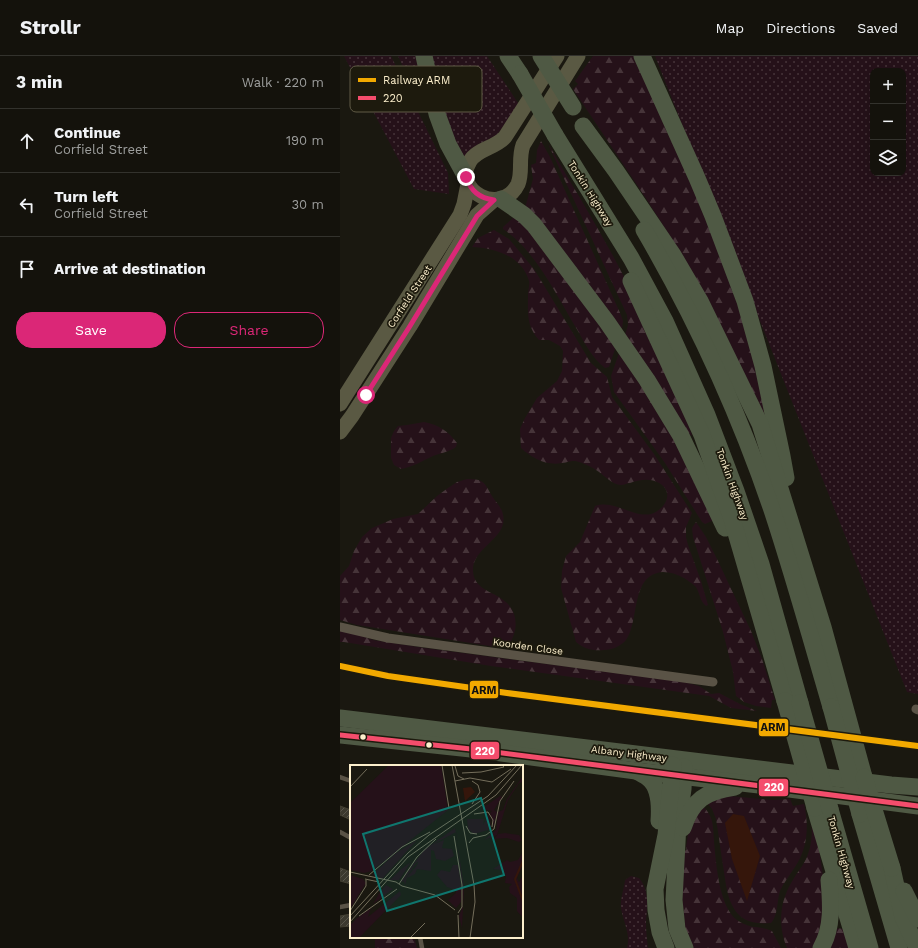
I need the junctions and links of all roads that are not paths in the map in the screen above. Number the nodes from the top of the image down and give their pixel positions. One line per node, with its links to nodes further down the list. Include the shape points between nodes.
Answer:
1 (424, 56): 7 (highway)
2 (508, 56): 11 (highway, Tonkin Highway, bridge)
3 (541, 56): 9 (highway, bridge)
4 (557, 56): 10 (main road, Corfield Street, via 509,132 501,141 471,159 466,170)
5 (578, 56): 12 (main road, Corfield Street, via 523,145 520,152 518,184 508,195)
6 (642, 56): 15 (highway, via 703,191 745,301 763,366 779,441)
7 (426, 66)
8 (438, 112): 10 (highway, via 448,144)
9 (583, 126): 15 (highway, via 673,255 700,301 760,424); 20 (highway, via 649,238 698,329 727,395 773,512)
10 (467, 181): 12 (main road, via 479,196); 13 (main road, Corfield Street, via 460,215)
11 (584, 182): 16 (highway, via 702,436 732,519); 19 (highway, Tonkin Highway, via 665,321 707,415 761,564)
12 (497, 199): 14 (main road, Corfield Street, via 477,216 410,326); 16 (highway, via 524,215 534,225 647,380 681,436 724,525)
13 (340, 404)
14 (340, 432)
15 (795, 536): 20 (highway, via 823,627)
16 (763, 622): 19 (highway)
17 (340, 627): 18 (street, Koorden Close, via 388,638)
18 (713, 682)
19 (793, 702): 31 (highway, Tonkin Highway, bridge)
20 (838, 707): 36 (highway, bridge, via 864,777); 48 (highway, bridge, via 860,814)
21 (340, 718): 23 (highway, Albany Highway)
22 (340, 735): 24 (highway, Albany Highway)
23 (679, 759): 25 (highway); 29 (highway, Albany Highway)
24 (636, 771): 25 (highway, Albany Highway); 37 (highway, via 653,783 660,806)
25 (678, 776): 28 (highway, Albany Highway); 35 (highway); 37 (highway)
26 (340, 777): 27 (lane)
27 (350, 781)
28 (759, 785): 30 (highway, Albany Highway); 35 (highway, via 720,790 700,799 688,813)
29 (918, 787)
30 (918, 806)
31 (823, 808): 34 (highway); 47 (highway, Tonkin Highway)
32 (340, 832): 33 (lane)
33 (350, 837)
34 (826, 845): 45 (highway, via 831,918); 46 (highway)
35 (677, 847): 44 (highway, via 674,900 677,929)
36 (892, 868): 40 (highway); 49 (highway, via 903,917)
37 (657, 875): 43 (highway, via 656,910)
38 (350, 905): 39 (lane)
39 (340, 907)
40 (918, 918)
41 (420, 938): 42 (lane)
42 (422, 948)
43 (666, 948)
44 (685, 948)
45 (821, 948)
46 (856, 948)
47 (870, 948)
48 (899, 948)
49 (917, 948)

